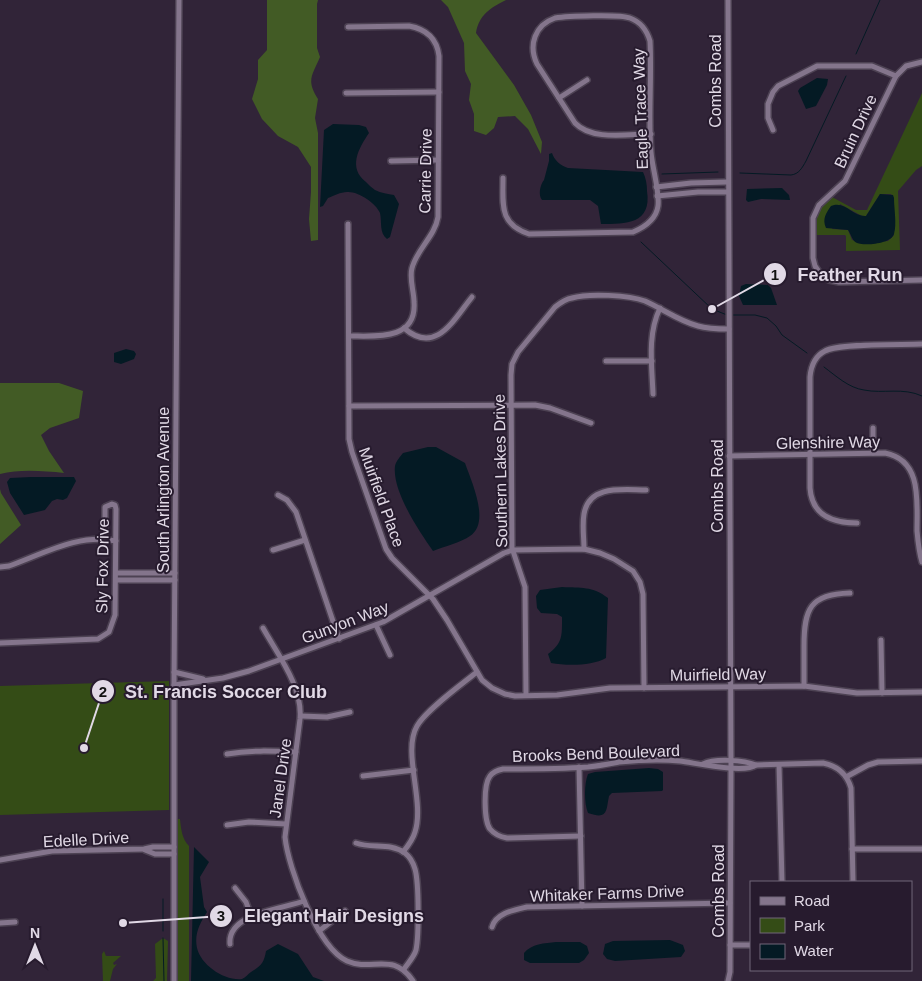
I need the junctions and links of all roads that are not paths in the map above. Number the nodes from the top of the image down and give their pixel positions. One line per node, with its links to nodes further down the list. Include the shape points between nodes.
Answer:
1 (179, 0): 51 (street, South Arlington Avenue)
2 (728, 0): 15 (street, Combs Road)
3 (348, 27): 7 (street, Carrie Drive, via 409,26 425,32 438,50)
4 (922, 62): 5 (street, via 906,66)
5 (896, 76): 10 (street, via 872,66 817,66 778,86 773,92 768,104 768,118); 20 (street, Bruin Drive, via 845,182 815,211 813,258)
6 (587, 80): 9 (street)
7 (439, 92): 8 (street); 12 (street, Carrie Drive)
8 (346, 93)
9 (559, 98): 11 (street, via 576,123 588,132); 11 (street, Eagle Trace Way, via 533,53 535,36 546,23 563,17 631,18 645,29 650,41)
10 (773, 130)
11 (651, 134): 16 (street, Eagle Trace Way)
12 (438, 160): 13 (street); 25 (street, Carrie Drive, via 438,220 412,267 414,310)
13 (391, 161)
14 (503, 178): 18 (street, via 505,215 513,226 535,234 633,232 652,220)
15 (727, 182): 16 (street); 17 (street, Combs Road)
16 (656, 187): 18 (street, Eagle Trace Way)
17 (727, 192): 18 (street); 26 (street, Combs Road)
18 (658, 196)
19 (348, 224): 27 (street, Muirfield Place)
20 (821, 275): 21 (street); 22 (street, via 839,282)
21 (816, 280)
22 (922, 280)
23 (472, 297): 25 (street, via 451,326 438,336 424,338)
24 (660, 308): 26 (street, via 699,327); 30 (street, via 653,329); 33 (street, Southern Lakes Drive, via 626,296 582,296 555,307 515,356 511,370)
25 (404, 328): 27 (street, via 388,335)
26 (729, 329): 38 (street, Combs Road)
27 (350, 336): 32 (street, Muirfield Place)
28 (922, 344): 37 (street, via 837,347 819,355 810,377)
29 (606, 361): 30 (street)
30 (652, 361): 31 (street)
31 (653, 394)
32 (350, 406): 33 (street); 55 (street, Muirfield Place, via 352,452 384,546)
33 (511, 406): 34 (street, via 545,407); 47 (street, Southern Lakes Drive)
34 (590, 423)
35 (873, 428): 36 (street)
36 (873, 453): 37 (street, Glenshire Way); 48 (street, Glenshire Way, via 901,459 916,479)
37 (810, 455): 38 (street, Glenshire Way); 41 (street, via 811,492 816,507 832,520)
38 (729, 456): 68 (street, Combs Road)
39 (646, 490): 45 (street, via 611,490 594,497 584,513)
40 (278, 495): 43 (street, via 294,508)
41 (857, 523)
42 (105, 539): 44 (street); 44 (street, Sly Fox Drive, via 105,507 115,505); 49 (street, via 79,540)
43 (305, 540): 46 (street); 58 (street)
44 (116, 541): 50 (street, Sly Fox Drive)
45 (584, 549): 47 (street); 69 (street, via 614,559 630,569 640,582 643,594)
46 (274, 550)
47 (512, 550): 55 (street, Gunyon Way); 72 (street, Southern Lakes Drive, via 525,587)
48 (922, 562)
49 (0, 567)
50 (116, 573): 51 (street); 52 (street, Sly Fox Drive)
51 (175, 573): 53 (street, South Arlington Avenue)
52 (116, 580): 53 (street); 60 (street, Sly Fox Drive, via 115,615 109,632 98,639)
53 (175, 580): 63 (street, South Arlington Avenue)
54 (850, 593): 67 (street, via 826,595 807,614)
55 (430, 596): 56 (street, Gunyon Way); 64 (street, Muirfield Place)
56 (376, 625): 58 (street, Gunyon Way); 61 (street)
57 (263, 628): 62 (street, Janel Drive)
58 (338, 639): 62 (street, Gunyon Way)
59 (881, 640): 71 (street)
60 (0, 643)
61 (390, 655)
62 (281, 660): 65 (street, Gunyon Way, via 232,677); 75 (street, Janel Drive, via 298,694)
63 (174, 672): 65 (street); 66 (street, South Arlington Avenue)
64 (477, 672): 73 (street, Muirfield Place, via 492,688); 85 (street, via 418,724 412,744)
65 (206, 679): 66 (street, Gunyon Way)
66 (174, 685): 92 (street, South Arlington Avenue)
67 (804, 686): 68 (street, Muirfield Way); 71 (street, Muirfield Way, via 848,693)
68 (730, 687): 69 (street, Muirfield Way); 78 (street, Combs Road)
69 (644, 688): 72 (street, Muirfield Way)
70 (922, 692): 71 (street, Muirfield Way)
71 (882, 693)
72 (526, 695): 73 (street, Muirfield Way)
73 (515, 696)
74 (350, 712): 75 (street, via 327,717)
75 (301, 716): 76 (street, Janel Drive)
76 (296, 752): 77 (street, via 270,750); 88 (street, Janel Drive)
77 (227, 754)
78 (731, 761): 80 (street); 82 (street); 84 (street, Combs Road)
79 (922, 761): 87 (street, via 872,764)
80 (703, 764): 83 (street, Brooks Bend Boulevard, via 633,761); 84 (street, Brooks Bend Boulevard)
81 (779, 764): 82 (street); 87 (street, via 828,764); 99 (street)
82 (756, 765): 84 (street, Brooks Bend Boulevard, via 753,768)
83 (579, 767): 90 (street); 90 (street, Brooks Bend Boulevard, via 503,769 493,773 487,781 486,820 491,830 507,838)
84 (731, 768): 103 (street, Combs Road)
85 (414, 770): 86 (street); 96 (street, via 416,827)
86 (363, 776)
87 (846, 777): 95 (street, via 851,792)
88 (286, 824): 89 (street, via 256,822); 102 (street, Janel Drive, via 287,851)
89 (227, 825)
90 (581, 836): 104 (street)
91 (356, 843): 96 (street, via 389,846)
92 (174, 847): 93 (street, Edelle Drive); 97 (street, South Arlington Avenue)
93 (144, 849): 97 (street, via 155,854); 98 (street, Edelle Drive, via 52,851)
94 (922, 849): 95 (street)
95 (852, 850): 100 (street)
96 (403, 852): 114 (street, via 416,870 418,938 416,952)
97 (174, 854): 115 (street, South Arlington Avenue)
98 (0, 860)
99 (782, 881)
100 (853, 881)
101 (235, 888): 106 (street, via 246,902)
102 (304, 901): 106 (street); 110 (street, Janel Drive)
103 (730, 903): 104 (street, Whitaker Farms Drive); 112 (street, Combs Road)
104 (582, 906): 109 (street, Whitaker Farms Drive, via 527,907 501,915)
105 (345, 911): 110 (street)
106 (251, 916): 111 (street, via 236,927)
107 (15, 922): 108 (street)
108 (0, 923)
109 (492, 927)
110 (319, 931): 114 (street, via 347,961 384,963)
111 (230, 944)
112 (730, 945): 113 (street); 117 (street, Combs Road)
113 (750, 945)
114 (404, 969): 116 (street)
115 (174, 981)
116 (413, 981)
117 (730, 981)

